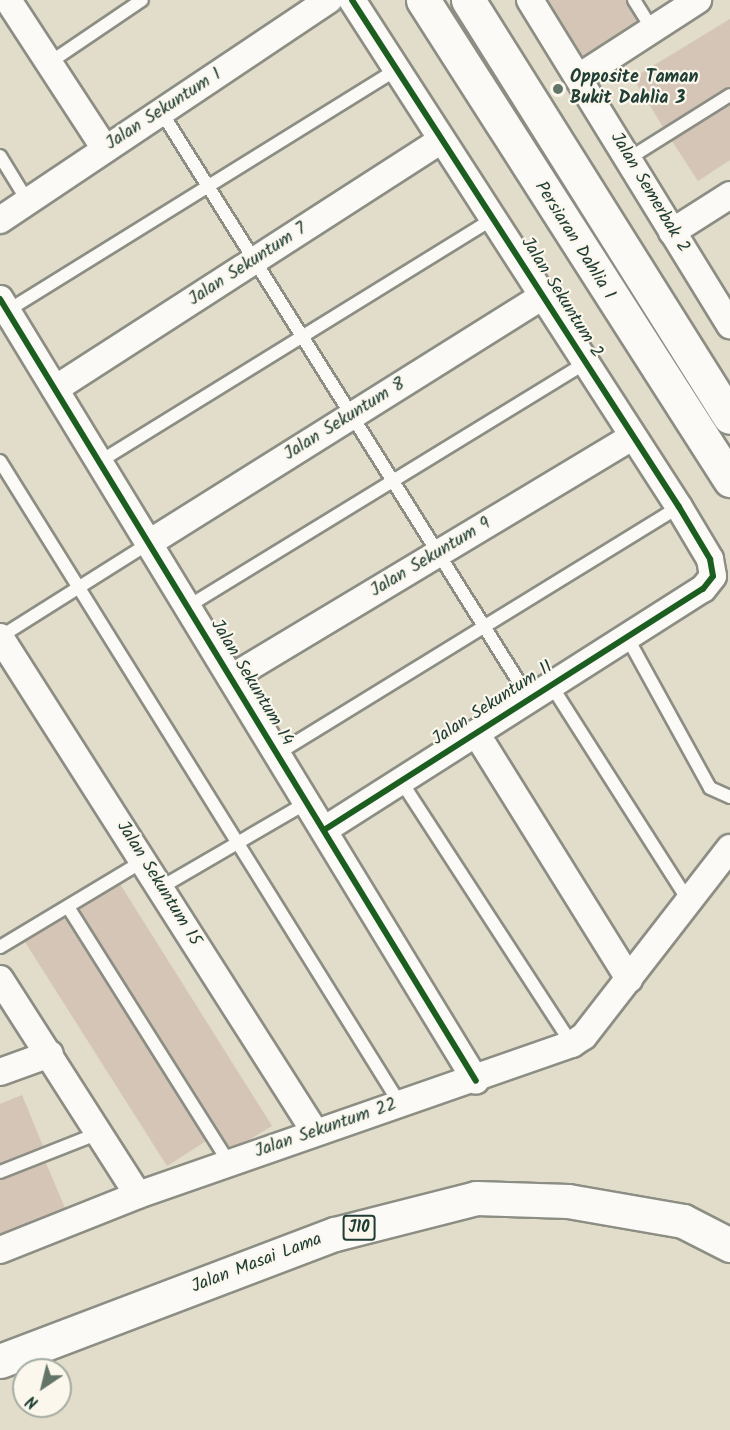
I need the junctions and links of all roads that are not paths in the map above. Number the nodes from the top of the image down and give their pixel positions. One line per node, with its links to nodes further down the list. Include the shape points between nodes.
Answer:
1 (8, 0): 11 (street)
2 (142, 0): 11 (lane)
3 (329, 0): 15 (street, Jalan Sekuntum 1)
4 (352, 0): 12 (street, Jalan Sekuntum 2)
5 (423, 0): 38 (street, Persiaran Dahlia 1)
6 (468, 0): 34 (street)
7 (530, 0): 13 (street, Jalan Semerbak 2)
8 (634, 0): 10 (lane)
9 (698, 0): 10 (street)
10 (652, 29): 13 (street)
11 (49, 63): 17 (street)
12 (397, 69): 16 (street, Jalan Sekuntum 2); 20 (lane)
13 (579, 77): 19 (street, Jalan Semerbak 2)
14 (730, 95): 19 (lane)
15 (162, 113): 17 (street, Jalan Sekuntum 1); 20 (lane)
16 (442, 140): 23 (street, Jalan Sekuntum 2); 26 (street, Jalan Sekuntum 7)
17 (105, 149): 22 (street, Jalan Sekuntum 1)
18 (0, 156): 22 (lane)
19 (628, 159): 25 (street, Jalan Semerbak 2)
20 (208, 186): 26 (lane); 28 (lane)
21 (730, 195): 25 (street)
22 (27, 200): 24 (street, Jalan Sekuntum 1)
23 (492, 219): 27 (street, Jalan Sekuntum 2); 30 (lane)
24 (0, 220)
25 (672, 232): 29 (street, Jalan Semerbak 2)
26 (255, 260): 30 (lane); 32 (street, Jalan Sekuntum 7)
27 (542, 296): 31 (street, Jalan Sekuntum 2); 33 (street, Jalan Sekuntum 8)
28 (4, 305): 32 (street, Jalan Sekuntum 14)
29 (729, 321)
30 (302, 336): 33 (lane); 37 (lane)
31 (585, 364): 35 (street, Jalan Sekuntum 2); 39 (lane)
32 (55, 389): 37 (street, Jalan Sekuntum 14)
33 (352, 416): 39 (lane); 41 (street, Jalan Sekuntum 8)
34 (730, 417)
35 (632, 437): 40 (street, Jalan Sekuntum 2); 42 (street, Jalan Sekuntum 9)
36 (0, 460): 43 (lane)
37 (99, 462): 41 (street, Jalan Sekuntum 14)
38 (730, 480)
39 (393, 481): 42 (lane); 45 (lane)
40 (678, 507): 44 (street, Jalan Sekuntum 2, via 713,567 709,583); 46 (lane)
41 (148, 543): 43 (lane); 45 (street, Jalan Sekuntum 14)
42 (438, 553): 46 (lane); 49 (street, Jalan Sekuntum 9)
43 (80, 590): 47 (lane); 57 (lane)
44 (678, 604): 48 (street, Jalan Sekuntum 11)
45 (188, 607): 49 (street, Jalan Sekuntum 14)
46 (485, 627): 50 (lane); 52 (lane)
47 (0, 637): 59 (street, Jalan Sekuntum 15)
48 (627, 637): 50 (street, Jalan Sekuntum 11); 54 (lane, via 710,788)
49 (231, 678): 52 (street, Jalan Sekuntum 14)
50 (540, 691): 51 (street, Jalan Sekuntum 11); 61 (lane)
51 (476, 733): 53 (street, Jalan Sekuntum 11); 64 (street)
52 (277, 754): 55 (street, Jalan Sekuntum 14)
53 (400, 781): 56 (street, Jalan Sekuntum 11); 66 (lane)
54 (730, 797)
55 (306, 803): 56 (street, Jalan Sekuntum 14); 57 (lane)
56 (324, 830): 69 (street, Jalan Sekuntum 14)
57 (237, 843): 60 (lane); 70 (lane)
58 (730, 848): 61 (street, Jalan Sekuntum 22)
59 (143, 861): 60 (street, Jalan Sekuntum 15); 62 (lane)
60 (160, 888): 71 (street, Jalan Sekuntum 15)
61 (689, 903): 64 (street, Jalan Sekuntum 22)
62 (68, 907): 63 (lane); 73 (lane)
63 (0, 947)
64 (630, 979): 66 (street, Jalan Sekuntum 22)
65 (0, 980): 67 (street)
66 (572, 1044): 69 (street, Jalan Sekuntum 22)
67 (50, 1054): 68 (street); 72 (street)
68 (0, 1072)
69 (476, 1082): 70 (street, Jalan Sekuntum 22)
70 (400, 1104): 71 (street, Jalan Sekuntum 22)
71 (315, 1132): 73 (street, Jalan Sekuntum 22)
72 (99, 1133): 74 (lane); 75 (street)
73 (229, 1163): 75 (street, Jalan Sekuntum 22)
74 (0, 1172)
75 (138, 1195): 77 (street, Jalan Sekuntum 22)
76 (730, 1245): 78 (street, Jalan Masai Lama / J10, via 683,1221 568,1201 476,1197 335,1234)
77 (0, 1250)
78 (0, 1361)

